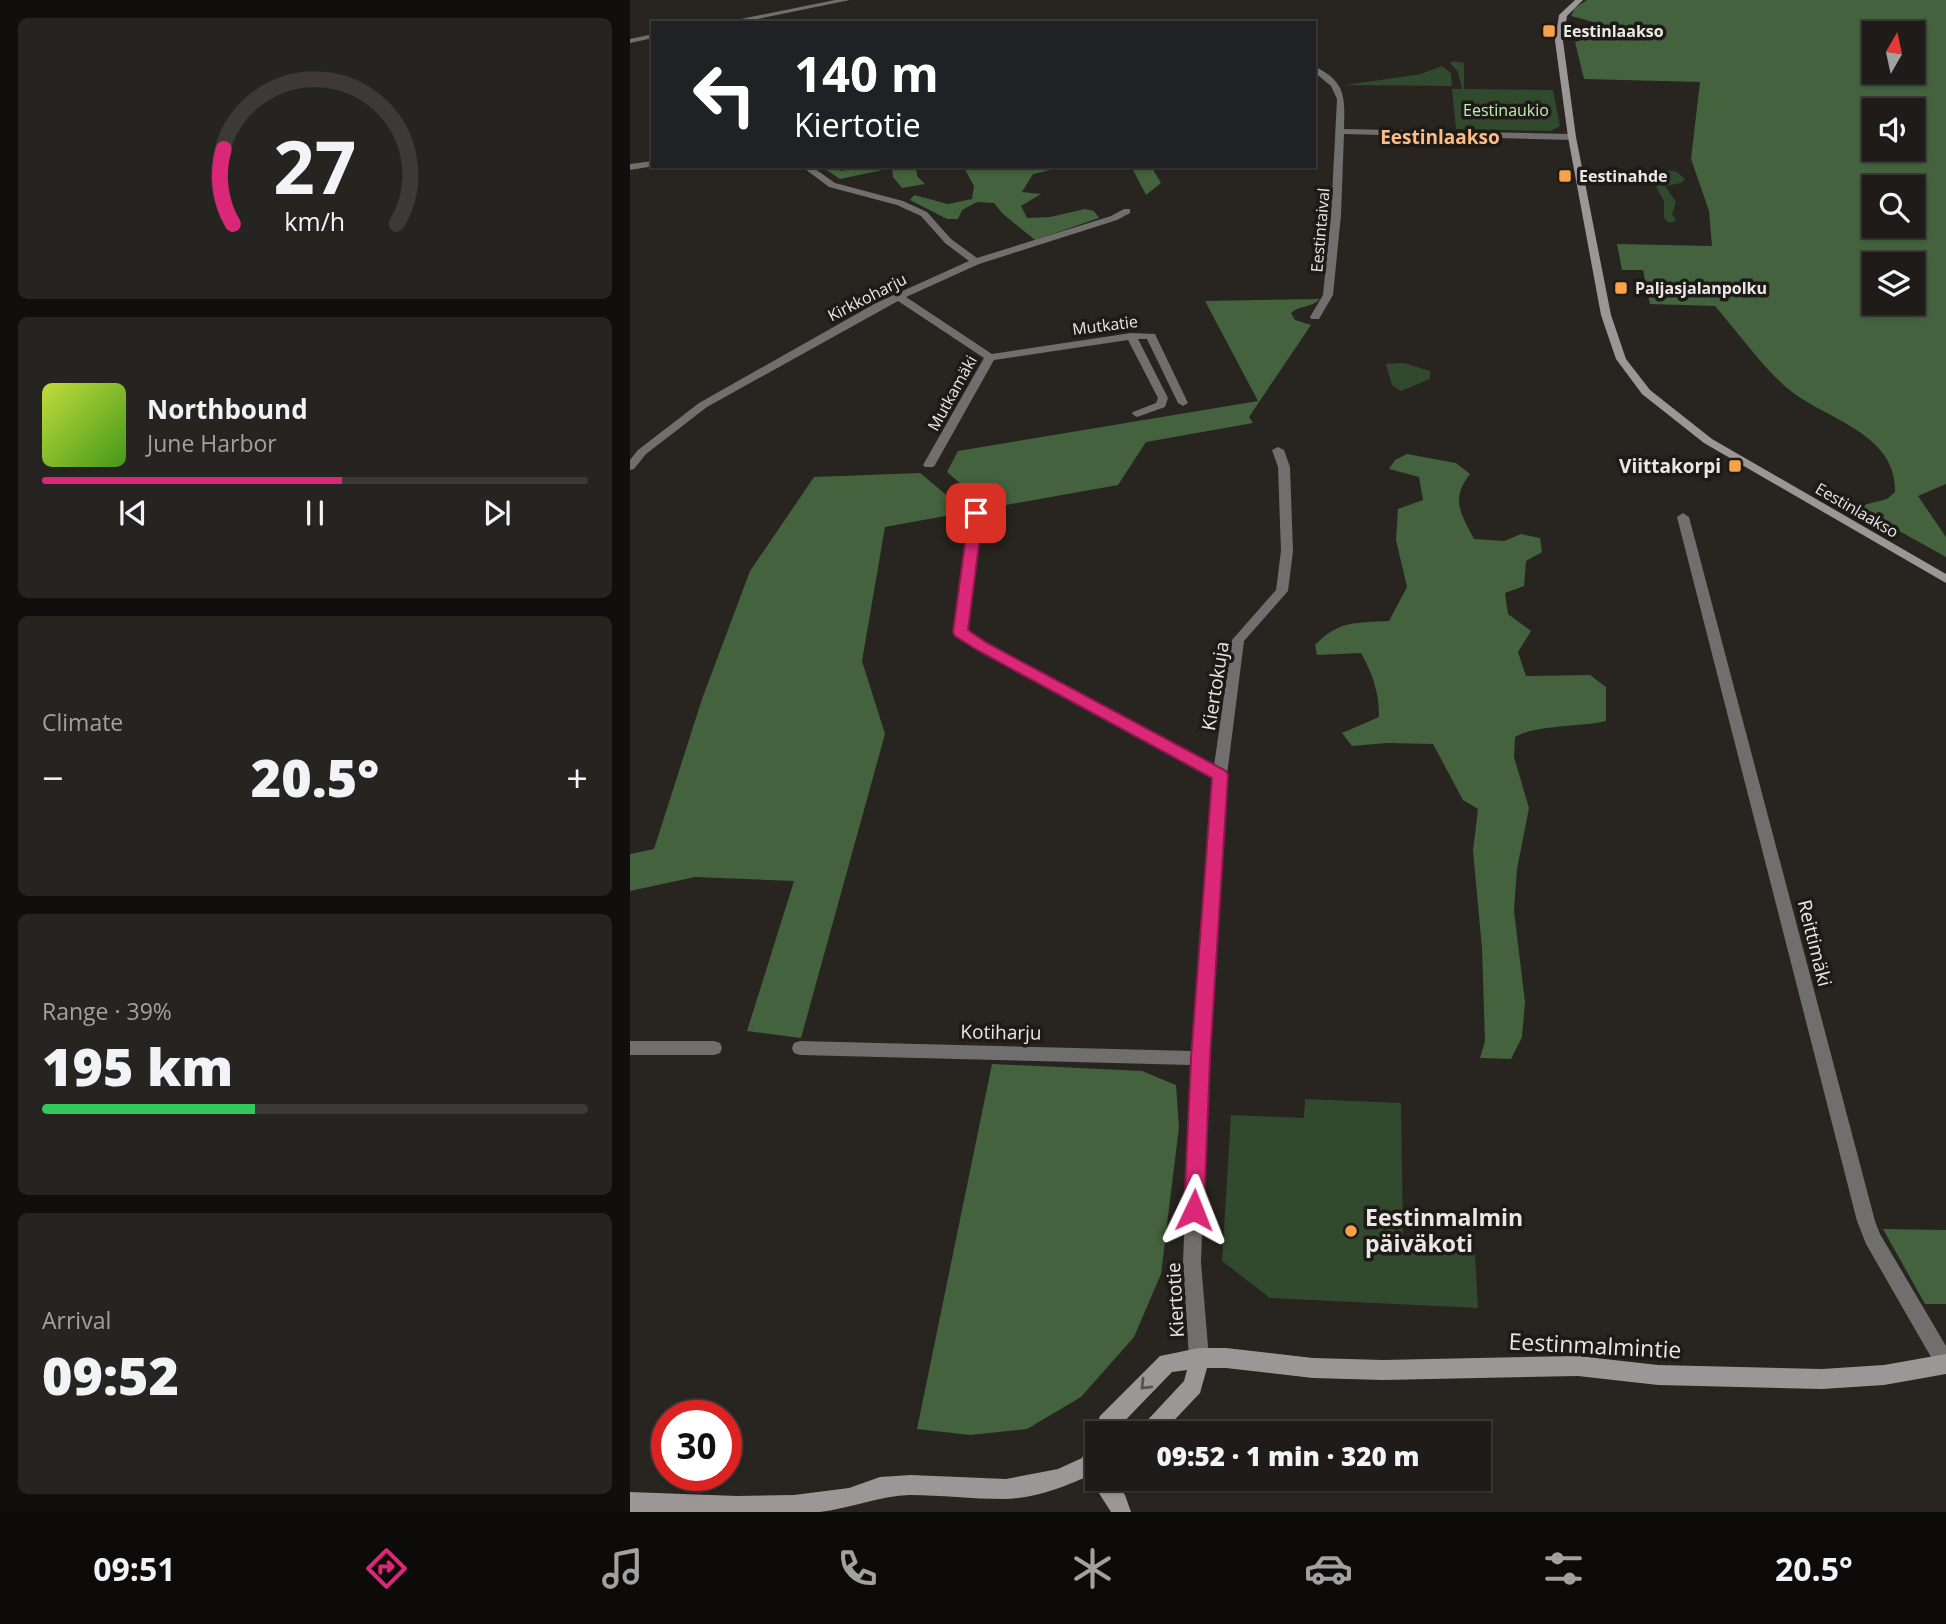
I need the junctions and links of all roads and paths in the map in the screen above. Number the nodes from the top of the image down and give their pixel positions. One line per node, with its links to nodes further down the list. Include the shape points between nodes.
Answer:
1 (846, 0): 3 (street)
2 (1579, 0): 8 (street, Eestinlaakso, via 1563,15 1559,37)
3 (736, 21)
4 (651, 36): 5 (street)
5 (630, 41)
6 (1316, 70): 7 (street, Eestintaival, via 1335,85 1341,99)
7 (1340, 131): 8 (street); 15 (street, Eestintaival, via 1328,295)
8 (1572, 137): 26 (street, Eestinlaakso, via 1608,328 1621,359 1646,391 1708,441)
9 (651, 164): 10 (street)
10 (630, 167)
11 (808, 168): 13 (street, via 832,185 924,214 948,241)
12 (1127, 211): 13 (street, Kirkkoharju)
13 (976, 262): 14 (street, Kirkkoharju)
14 (899, 297): 17 (street, Mutkamäki); 21 (street, Kirkkoharju, via 703,405)
15 (1315, 317)
16 (1131, 336): 17 (street, Mutkatie); 18 (street, Mutkatie, via 1151,336); 19 (street, via 1163,398 1161,405)
17 (990, 357): 22 (street, Mutkamäki)
18 (1183, 403)
19 (1137, 414)
20 (1278, 450): 27 (street, Kiertokuja, via 1284,467 1287,551 1282,591 1238,640)
21 (636, 451): 23 (street, Kirkkoharju)
22 (929, 465)
23 (630, 467)
24 (976, 513): 27 (street, via 961,632)
25 (1683, 517): 33 (street, Reittimäki, via 1866,1221)
26 (1946, 579)
27 (1220, 775): 31 (street, Kiertotie)
28 (630, 1048): 29 (street)
29 (714, 1048)
30 (800, 1048): 31 (street, Kotiharju)
31 (1200, 1058): 32 (street, Kiertotie, via 1192,1262)
32 (1199, 1358): 33 (street, Eestinmalmintie, via 1313,1368 1578,1366 1658,1375 1822,1379); 34 (street, Eestinmalmintie, one-way to 34, via 1167,1363); 35 (street, via 1192,1386)
33 (1946, 1364)
34 (1109, 1421)
35 (1160, 1421)
36 (1085, 1469): 39 (street, via 1006,1489 911,1485 849,1498)
37 (1111, 1491): 40 (street)
38 (630, 1502): 39 (street)
39 (737, 1509)
40 (1121, 1512)

